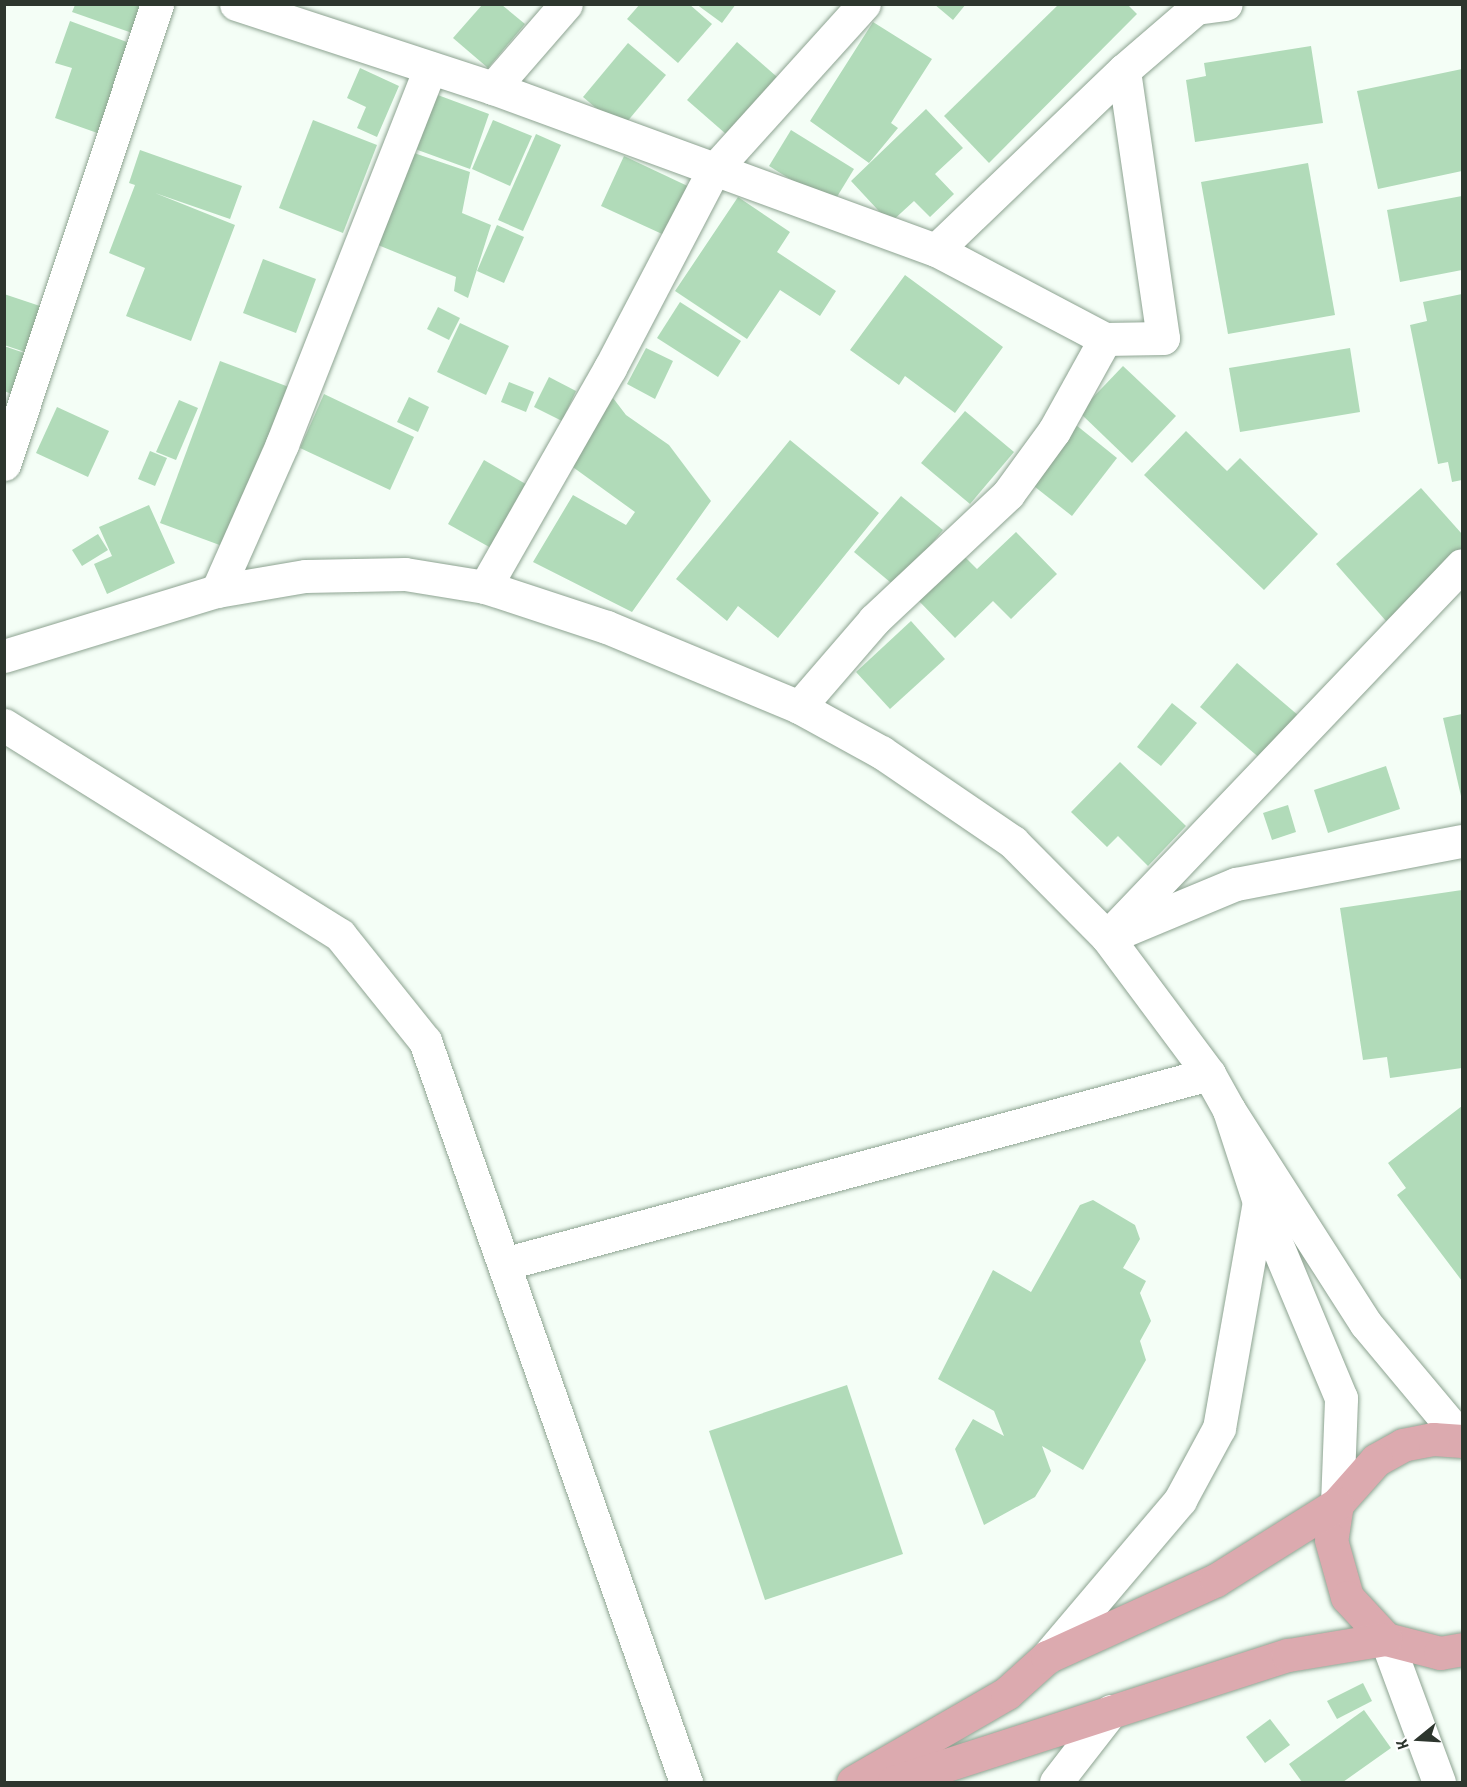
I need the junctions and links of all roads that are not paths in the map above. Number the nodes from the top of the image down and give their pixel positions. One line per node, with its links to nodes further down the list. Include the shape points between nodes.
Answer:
1 (157, 4): 12 (street)
2 (236, 4): 6 (street)
3 (566, 4): 8 (street)
4 (864, 4): 9 (street)
5 (1226, 4): 7 (street, via 1196,8)
6 (430, 68): 8 (street); 15 (street, via 282,444)
7 (1124, 70): 10 (street); 11 (street, via 1163,338)
8 (492, 88): 9 (street)
9 (713, 171): 10 (street); 14 (street, via 610,368)
10 (936, 250): 11 (street)
11 (1105, 339): 17 (street, via 1054,431 1008,494 874,620)
12 (4, 464)
13 (1462, 565): 20 (street)
14 (485, 587): 15 (street, via 405,574 305,576); 17 (street, via 607,627)
15 (217, 591): 16 (street)
16 (4, 656)
17 (799, 707): 20 (street, via 881,752 1013,842)
18 (4, 725): 24 (street, via 340,935 425,1041)
19 (1462, 841): 20 (street, via 1236,884)
20 (1107, 938): 21 (street)
21 (1209, 1074): 22 (street); 24 (street)
22 (1229, 1110): 23 (street); 25 (street, via 1366,1324)
23 (1259, 1202): 26 (street, via 1341,1398); 29 (street, via 1219,1428 1180,1500)
24 (507, 1263): 31 (street)
25 (1462, 1440): 26 (main road, via 1433,1439 1403,1445 1376,1460)
26 (1337, 1504): 27 (main road, via 1331,1540 1336,1569 1347,1597); 29 (main road, via 1216,1580)
27 (1386, 1640): 28 (main road); 30 (main road, via 1287,1655); 35 (street)
28 (1455, 1656)
29 (1047, 1658): 32 (main road, via 1007,1693)
30 (1111, 1712): 33 (main road); 34 (street)
31 (686, 1782)
32 (854, 1782)
33 (894, 1782)
34 (1056, 1782)
35 (1439, 1782)

